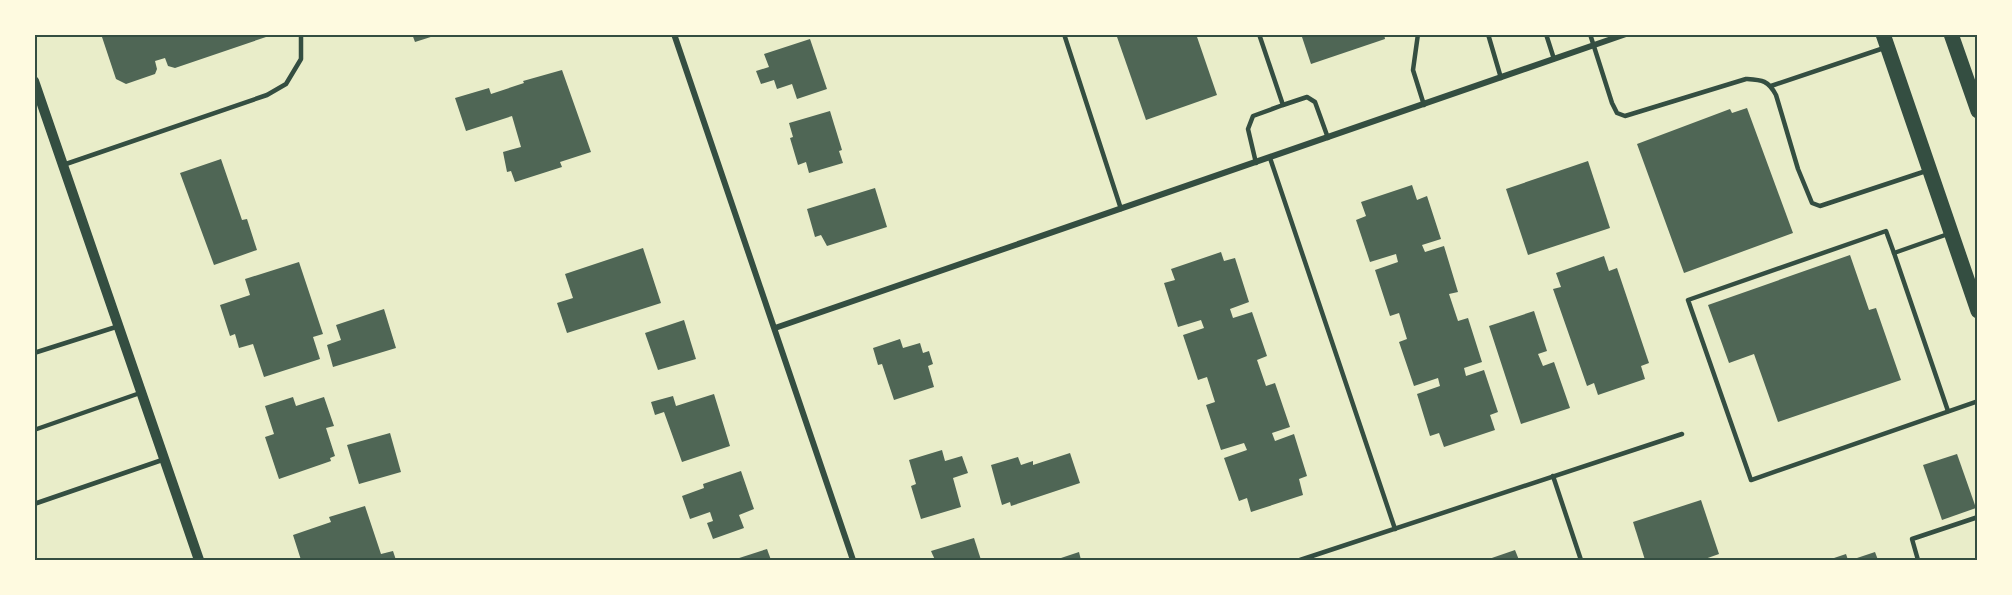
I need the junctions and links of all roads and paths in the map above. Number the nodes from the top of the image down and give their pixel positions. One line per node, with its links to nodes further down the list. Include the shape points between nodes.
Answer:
1 (301, 34): 23 (lane, via 301,59 286,84 267,95)
2 (674, 34): 30 (street)
3 (1064, 34): 25 (lane)
4 (1259, 34): 17 (lane)
5 (1418, 34): 18 (lane, via 1413,70)
6 (1488, 34): 14 (lane)
7 (1546, 34): 13 (lane)
8 (1590, 34): 12 (lane)
9 (1626, 34): 12 (street)
10 (1951, 34): 19 (main road)
11 (1885, 41): 16 (lane); 24 (main road)
12 (1593, 46): 13 (street); 16 (lane, via 1612,103 1617,113 1625,116 1746,79 1761,80)
13 (1554, 59): 14 (street)
14 (1502, 78): 18 (street)
15 (34, 81): 23 (street)
16 (1771, 86): 24 (lane, via 1812,203 1820,206)
17 (1283, 105): 20 (lane, via 1307,97 1316,102); 22 (lane, via 1253,116 1248,129)
18 (1424, 105): 20 (street)
19 (1977, 111)
20 (1328, 138): 21 (street)
21 (1270, 158): 22 (street); 41 (lane)
22 (1257, 163): 25 (street)
23 (63, 165): 29 (street)
24 (1930, 170): 26 (main road)
25 (1121, 209): 30 (street)
26 (1951, 233): 27 (lane); 28 (main road)
27 (1893, 253): 34 (lane); 34 (lane, via 1886,231 1688,300 1751,480)
28 (1977, 311)
29 (119, 326): 31 (lane); 32 (street)
30 (775, 328): 43 (street)
31 (34, 353)
32 (142, 392): 35 (lane); 37 (street)
33 (1977, 401): 34 (lane)
34 (1948, 411)
35 (34, 430)
36 (1682, 434): 38 (lane)
37 (165, 459): 39 (lane); 42 (street)
38 (1553, 476): 41 (lane); 45 (lane)
39 (34, 504)
40 (1977, 517): 46 (lane, via 1911,539)
41 (1395, 529): 44 (lane)
42 (199, 561)
43 (853, 561)
44 (1300, 561)
45 (1581, 561)
46 (1918, 561)

